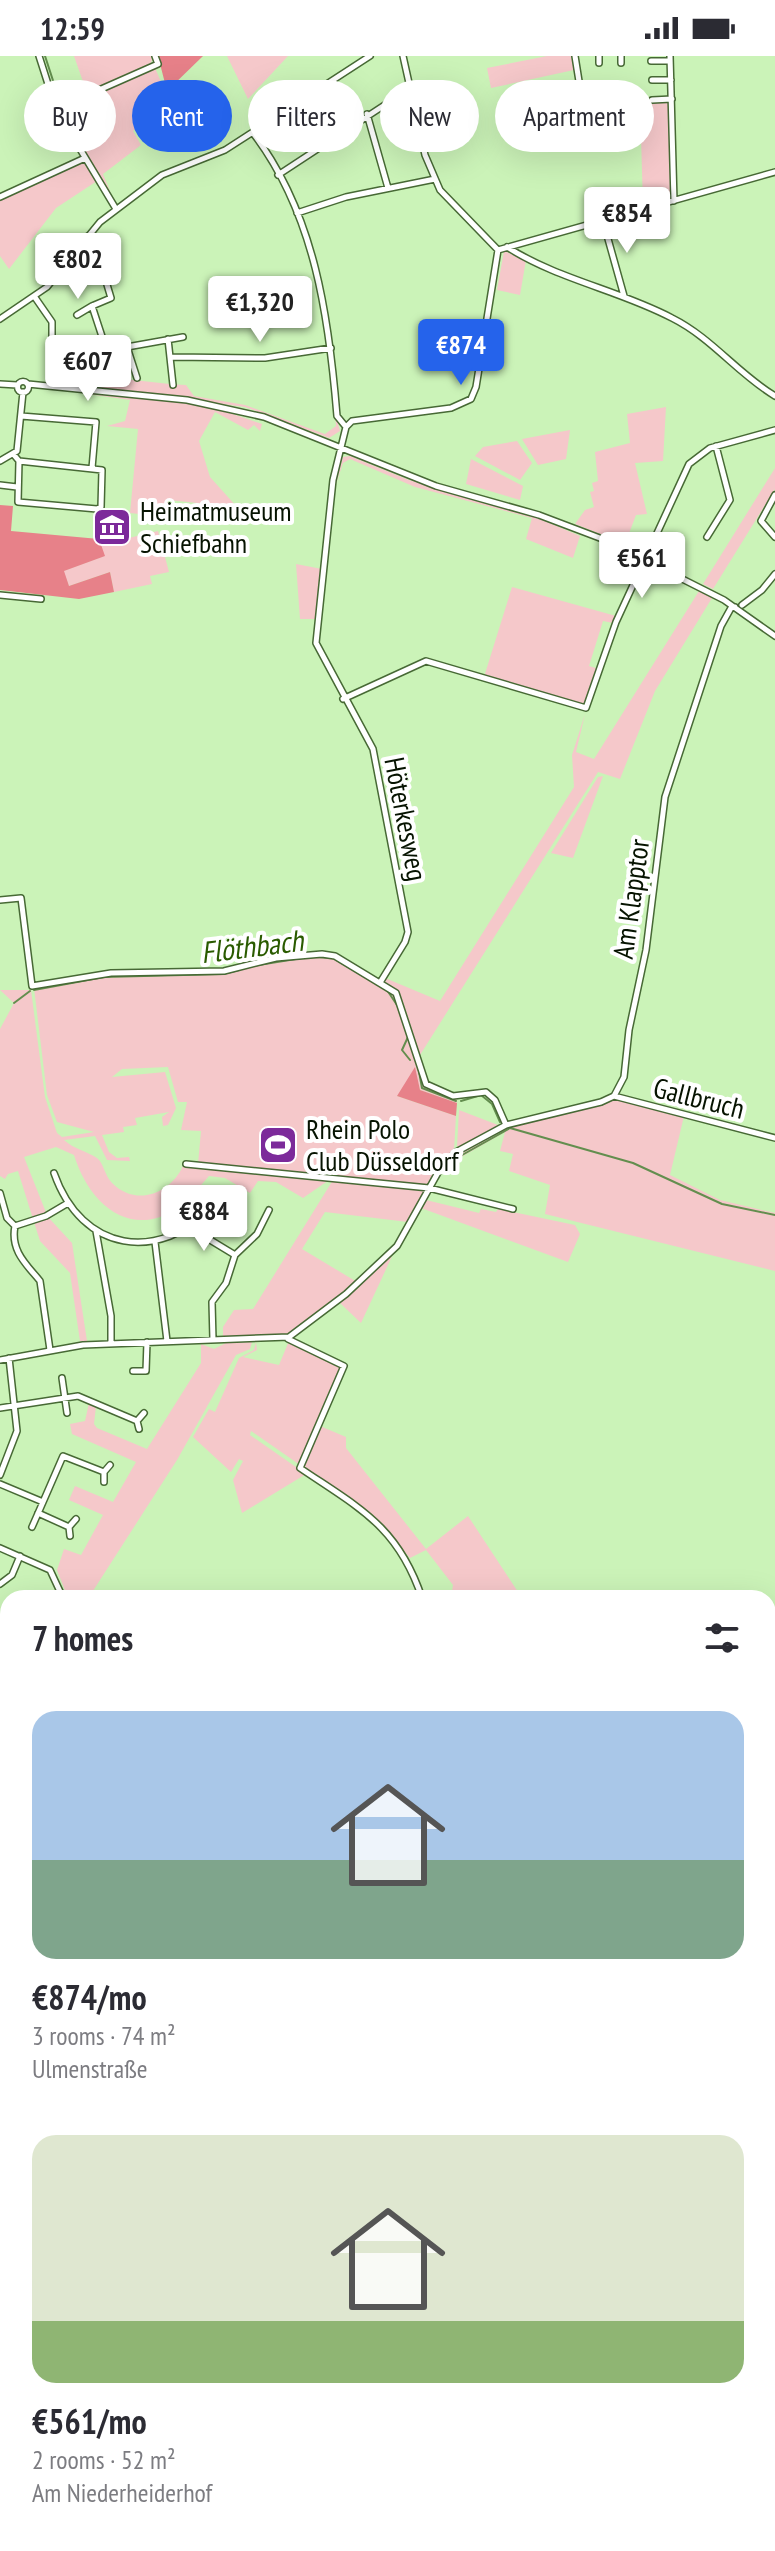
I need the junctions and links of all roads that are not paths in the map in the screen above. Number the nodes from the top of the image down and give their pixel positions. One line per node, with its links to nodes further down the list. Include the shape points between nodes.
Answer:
1 (39, 56): 8 (street)
2 (155, 56): 14 (street, via 158,64)
3 (370, 56): 9 (street)
4 (403, 56): 10 (street)
5 (575, 56): 11 (street)
6 (670, 58): 7 (street); 13 (street)
7 (651, 61)
8 (47, 80)
9 (334, 80)
10 (407, 80)
11 (579, 80)
12 (654, 80): 13 (street)
13 (671, 80): 15 (street)
14 (116, 83)
15 (672, 99): 16 (street); 29 (street)
16 (654, 100)
17 (380, 106): 18 (street)
18 (367, 114): 25 (street); 27 (street)
19 (248, 136): 30 (street, via 162,175)
20 (81, 152): 23 (street)
21 (264, 152): 25 (street)
22 (424, 152): 26 (street)
23 (85, 158): 28 (street); 30 (street)
24 (775, 172): 29 (street)
25 (278, 175): 31 (street)
26 (435, 179): 27 (street); 35 (street, via 451,204)
27 (388, 188): 31 (street)
28 (0, 197)
29 (674, 201): 32 (street)
30 (116, 209): 33 (street)
31 (297, 213): 44 (street, via 320,284)
32 (603, 221): 34 (street); 37 (street)
33 (86, 237): 36 (street, via 58,276); 38 (street, via 96,248 111,298)
34 (507, 247): 35 (street); 37 (street, via 552,271)
35 (498, 250): 57 (street, via 471,399 451,408 359,418)
36 (34, 296): 40 (street); 51 (street, via 52,322)
37 (624, 297): 55 (street, via 687,325)
38 (92, 306): 39 (street); 45 (street)
39 (77, 315)
40 (0, 319)
41 (183, 337): 42 (street)
42 (168, 339): 43 (street); 46 (street)
43 (127, 347): 45 (street); 48 (street)
44 (331, 348): 46 (street, via 265,358); 57 (street, via 337,416)
45 (107, 353): 47 (street, via 112,367)
46 (172, 357): 53 (street)
47 (106, 374)
48 (137, 378)
49 (0, 384): 52 (street)
50 (28, 384): 51 (street); 52 (street); 54 (street)
51 (52, 384): 60 (street, via 235,409)
52 (17, 385): 54 (street)
53 (173, 385)
54 (23, 392): 56 (street)
55 (775, 396)
56 (21, 416): 61 (street); 64 (street, via 96,422)
57 (346, 427): 60 (street, Höterkesweg)
58 (775, 430): 59 (street)
59 (716, 446): 68 (street, via 730,500); 70 (street, via 689,464)
60 (340, 447): 70 (street, via 399,473 558,522); 76 (street, Höterkesweg, via 316,641)
61 (14, 455): 62 (street); 63 (street)
62 (0, 461)
63 (19, 461): 64 (street); 66 (street)
64 (92, 468): 66 (street, via 104,474 97,509 18,502)
65 (0, 485): 66 (street)
66 (17, 487)
67 (775, 495): 69 (street, via 761,521)
68 (707, 537)
69 (775, 537)
70 (645, 559): 74 (street); 76 (street, via 614,626 586,708 427,661)
71 (775, 574): 74 (street, Am Klapptor)
72 (0, 595): 73 (street)
73 (41, 599)
74 (738, 606): 75 (street); 79 (street, Am Klapptor, via 731,608 721,626 665,797 646,950 624,1077)
75 (775, 636)
76 (343, 699): 78 (street, Höterkesweg, via 373,749 408,932)
77 (0, 900): 78 (street, via 21,898 32,986 111,973 224,971 322,954)
78 (381, 981): 80 (street, via 402,1003 426,1084 453,1096 486,1092)
79 (614, 1096): 80 (street); 81 (street, Gallbruch)
80 (506, 1125): 84 (street, via 453,1154)
81 (775, 1138)
82 (186, 1164): 84 (street)
83 (54, 1173): 86 (street)
84 (429, 1188): 88 (street); 95 (street, via 391,1252)
85 (0, 1193): 91 (street)
86 (68, 1203): 91 (street); 92 (street)
87 (215, 1206): 90 (street)
88 (513, 1209)
89 (269, 1210): 94 (street, via 246,1248)
90 (196, 1225): 93 (street); 94 (street, via 202,1235)
91 (15, 1226): 100 (street, via 14,1239 26,1266 40,1281)
92 (96, 1230): 93 (street, via 113,1238); 99 (street)
93 (155, 1242): 97 (street)
94 (235, 1255): 96 (street, via 235,1265 212,1304)
95 (287, 1338): 96 (street); 127 (street, via 344,1366 300,1468 376,1520 408,1559)
96 (213, 1340): 97 (street)
97 (167, 1341): 98 (street)
98 (147, 1342): 99 (street); 103 (street, via 146,1371)
99 (111, 1344): 100 (street)
100 (50, 1350): 101 (street)
101 (9, 1358): 102 (street); 106 (street)
102 (0, 1360)
103 (133, 1371)
104 (62, 1378): 105 (street)
105 (65, 1398): 106 (street); 108 (street); 110 (street, via 78,1396)
106 (15, 1405): 107 (street); 114 (street, via 17,1431)
107 (0, 1408)
108 (67, 1413)
109 (144, 1413): 110 (street)
110 (137, 1421): 111 (street)
111 (139, 1429)
112 (110, 1465): 113 (street)
113 (104, 1472): 115 (street); 117 (street, via 63,1456)
114 (0, 1475)
115 (104, 1482)
116 (0, 1484): 117 (street)
117 (43, 1502): 118 (street)
118 (38, 1513): 120 (street); 121 (street)
119 (76, 1519): 121 (street)
120 (32, 1527)
121 (69, 1527): 122 (street)
122 (70, 1536)
123 (0, 1548): 124 (street)
124 (20, 1556): 125 (street, via 12,1575); 126 (street, via 50,1570)
125 (0, 1584)
126 (59, 1590)
127 (419, 1590)

